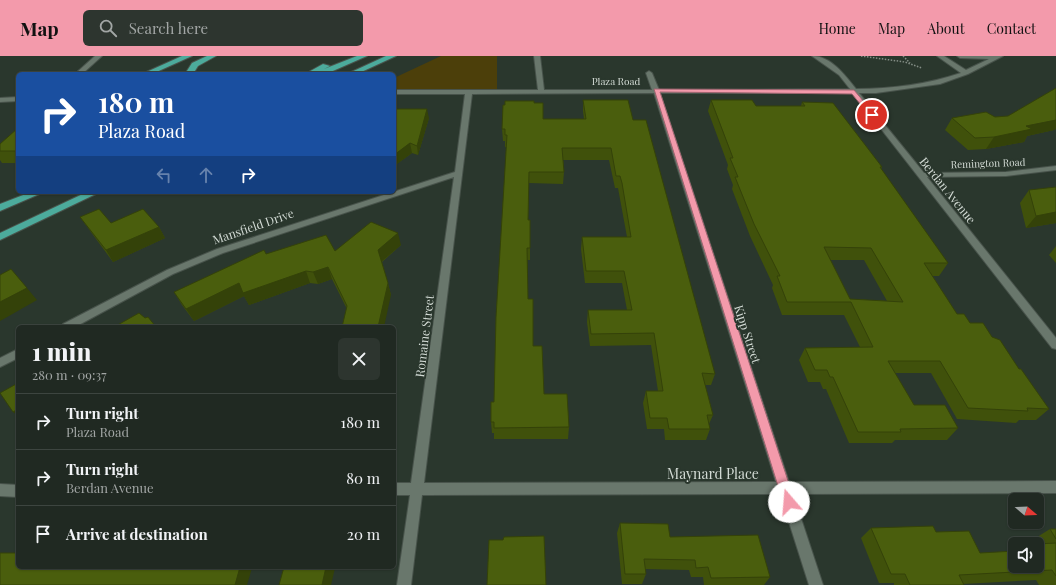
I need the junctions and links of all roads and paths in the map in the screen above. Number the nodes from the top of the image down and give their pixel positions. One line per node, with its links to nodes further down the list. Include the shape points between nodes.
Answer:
1 (99, 56): 14 (street)
2 (188, 56): 15 (highway)
3 (212, 56): 16 (highway, via 195,65)
4 (347, 56): 17 (highway)
5 (363, 56): 18 (highway)
6 (392, 56): 19 (highway)
7 (537, 56): 23 (street)
8 (816, 56): 26 (street, Berdan Avenue, via 841,74)
9 (861, 56): 10 (path, via 910,63)
10 (903, 56)
11 (940, 56): 20 (street)
12 (960, 56): 13 (street)
13 (998, 57): 20 (street, Plaza Road)
14 (80, 72)
15 (151, 72)
16 (190, 72)
17 (313, 72)
18 (325, 72)
19 (356, 72)
20 (966, 73): 26 (street, Plaza Road, via 919,86)
21 (649, 74): 24 (street, Kipp Street)
22 (469, 91): 23 (street, Plaza Road); 25 (street, Plaza Road); 30 (street, Romaine Street)
23 (541, 91): 24 (street, Plaza Road)
24 (656, 91): 26 (street, Plaza Road); 45 (street, Kipp Street)
25 (396, 92)
26 (854, 92): 31 (street, Berdan Avenue)
27 (16, 99): 28 (street)
28 (0, 100)
29 (1056, 168): 31 (street, Remington Road, via 1040,171)
30 (458, 172): 32 (street, Mansfield Drive); 47 (street, Romaine Street)
31 (920, 175): 41 (street, Berdan Avenue)
32 (396, 193)
33 (34, 194): 37 (highway)
34 (79, 194): 38 (highway)
35 (91, 194): 39 (highway)
36 (392, 194): 40 (street, Mansfield Drive, via 220,251 170,272)
37 (0, 208)
38 (0, 229)
39 (0, 237)
40 (71, 325)
41 (1056, 345)
42 (16, 354): 43 (street)
43 (0, 363)
44 (1056, 487): 45 (street, Maynard Place)
45 (784, 488): 47 (street, Maynard Place); 51 (street, Kipp Street)
46 (396, 489): 47 (street, Maynard Place)
47 (417, 489): 50 (street, Romaine Street)
48 (0, 490): 49 (street)
49 (16, 491)
50 (404, 585)
51 (816, 585)

